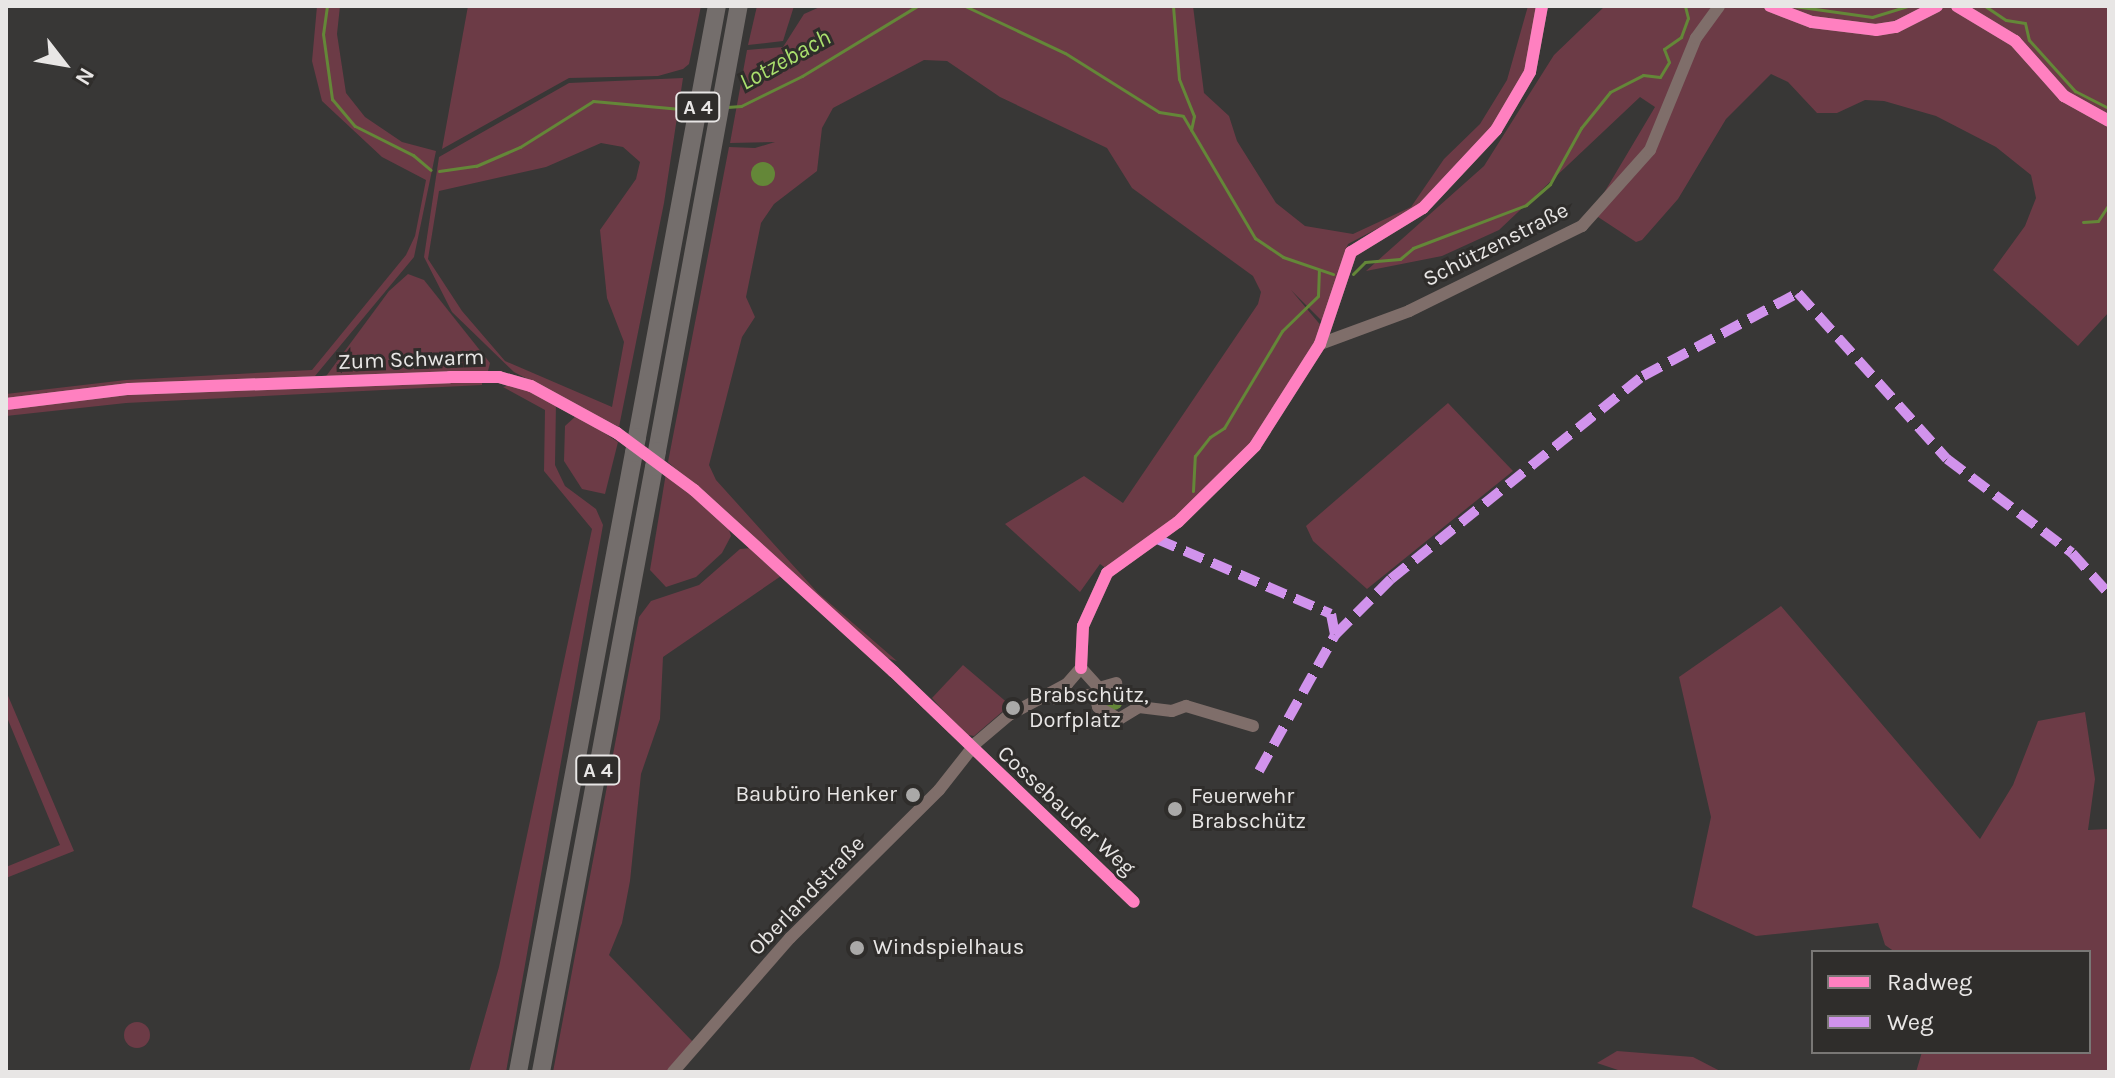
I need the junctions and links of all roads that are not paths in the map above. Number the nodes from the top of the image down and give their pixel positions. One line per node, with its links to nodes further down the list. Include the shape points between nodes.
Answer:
1 (717, 6): 18 (highway, A 4)
2 (1542, 6): 9 (street, via 1530,72 1507,114 1423,208 1351,252)
3 (1719, 6): 9 (street, Schützenstraße, via 1696,38 1650,150 1582,226 1435,300)
4 (1770, 6): 5 (street, via 1812,22 1876,30 1896,27)
5 (1937, 6)
6 (1957, 6): 8 (street, via 2015,41 2064,96)
7 (738, 14): 19 (highway, A 4)
8 (2109, 121)
9 (1320, 344): 11 (street, via 1236,470 1178,522 1107,573 1083,626)
10 (6, 404): 16 (street, Zum Schwarm, via 129,389 450,377 521,382 598,421 668,469 904,681)
11 (1081, 668): 13 (street); 14 (street)
12 (1116, 683): 13 (street)
13 (1097, 691): 14 (street); 15 (street, via 1098,707 1119,719 1139,707 1172,711 1186,706)
14 (1049, 695): 16 (street, Oberlandstraße, via 1009,715)
15 (1253, 726)
16 (971, 750): 17 (street, Cossebauder Weg); 20 (street, Oberlandstraße, via 939,790 790,938)
17 (1134, 902)
18 (518, 1072)
19 (541, 1072)
20 (673, 1072)

